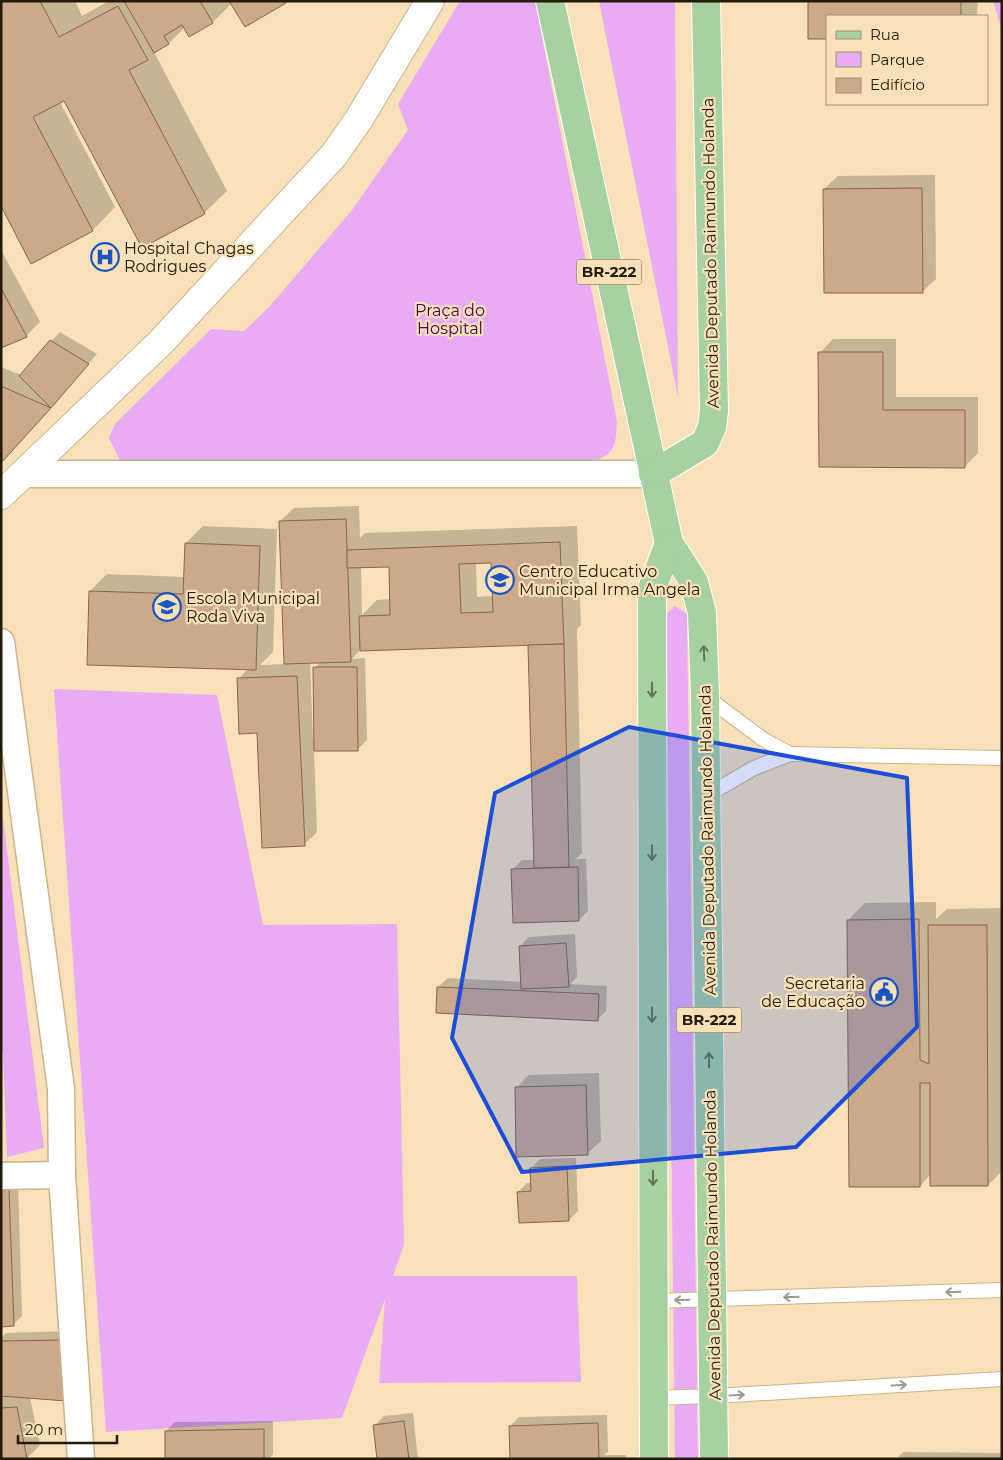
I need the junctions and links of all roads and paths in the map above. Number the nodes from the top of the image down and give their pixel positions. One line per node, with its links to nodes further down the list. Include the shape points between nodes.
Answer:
1 (430, 1): 4 (main road, via 334,155 161,342)
2 (550, 1): 5 (main road, BR-222)
3 (706, 1): 5 (main road, Avenida Deputado Raimundo Holanda, via 713,419 705,443)
4 (23, 474): 5 (street); 6 (main road)
5 (653, 474): 7 (main road, BR-222)
6 (1, 495)
7 (669, 543): 9 (main road, Avenida Deputado Raimundo Holanda / BR-222, one-way to 7, via 702,613 694,582); 17 (main road, BR-222, one-way to 17, via 652,589)
8 (1, 642): 13 (street, via 61,1089)
9 (705, 696): 10 (lane, via 764,740); 12 (main road, Avenida Deputado Raimundo Holanda / BR-222)
10 (790, 754): 11 (lane); 12 (lane, via 754,768)
11 (1002, 758)
12 (706, 796): 16 (main road, Avenida Deputado Raimundo Holanda / BR-222, one-way to 12)
13 (62, 1175): 14 (street); 21 (street)
14 (1, 1176)
15 (1002, 1290): 16 (lane, one-way to 16)
16 (712, 1299): 17 (lane, one-way to 17); 19 (main road, Avenida Deputado Raimundo Holanda / BR-222)
17 (653, 1300): 20 (main road, BR-222)
18 (1002, 1379): 19 (lane, one-way to 18)
19 (714, 1396): 20 (lane); 23 (main road, Avenida Deputado Raimundo Holanda / BR-222)
20 (653, 1398): 22 (main road, BR-222)
21 (81, 1459)
22 (654, 1459)
23 (714, 1459)

